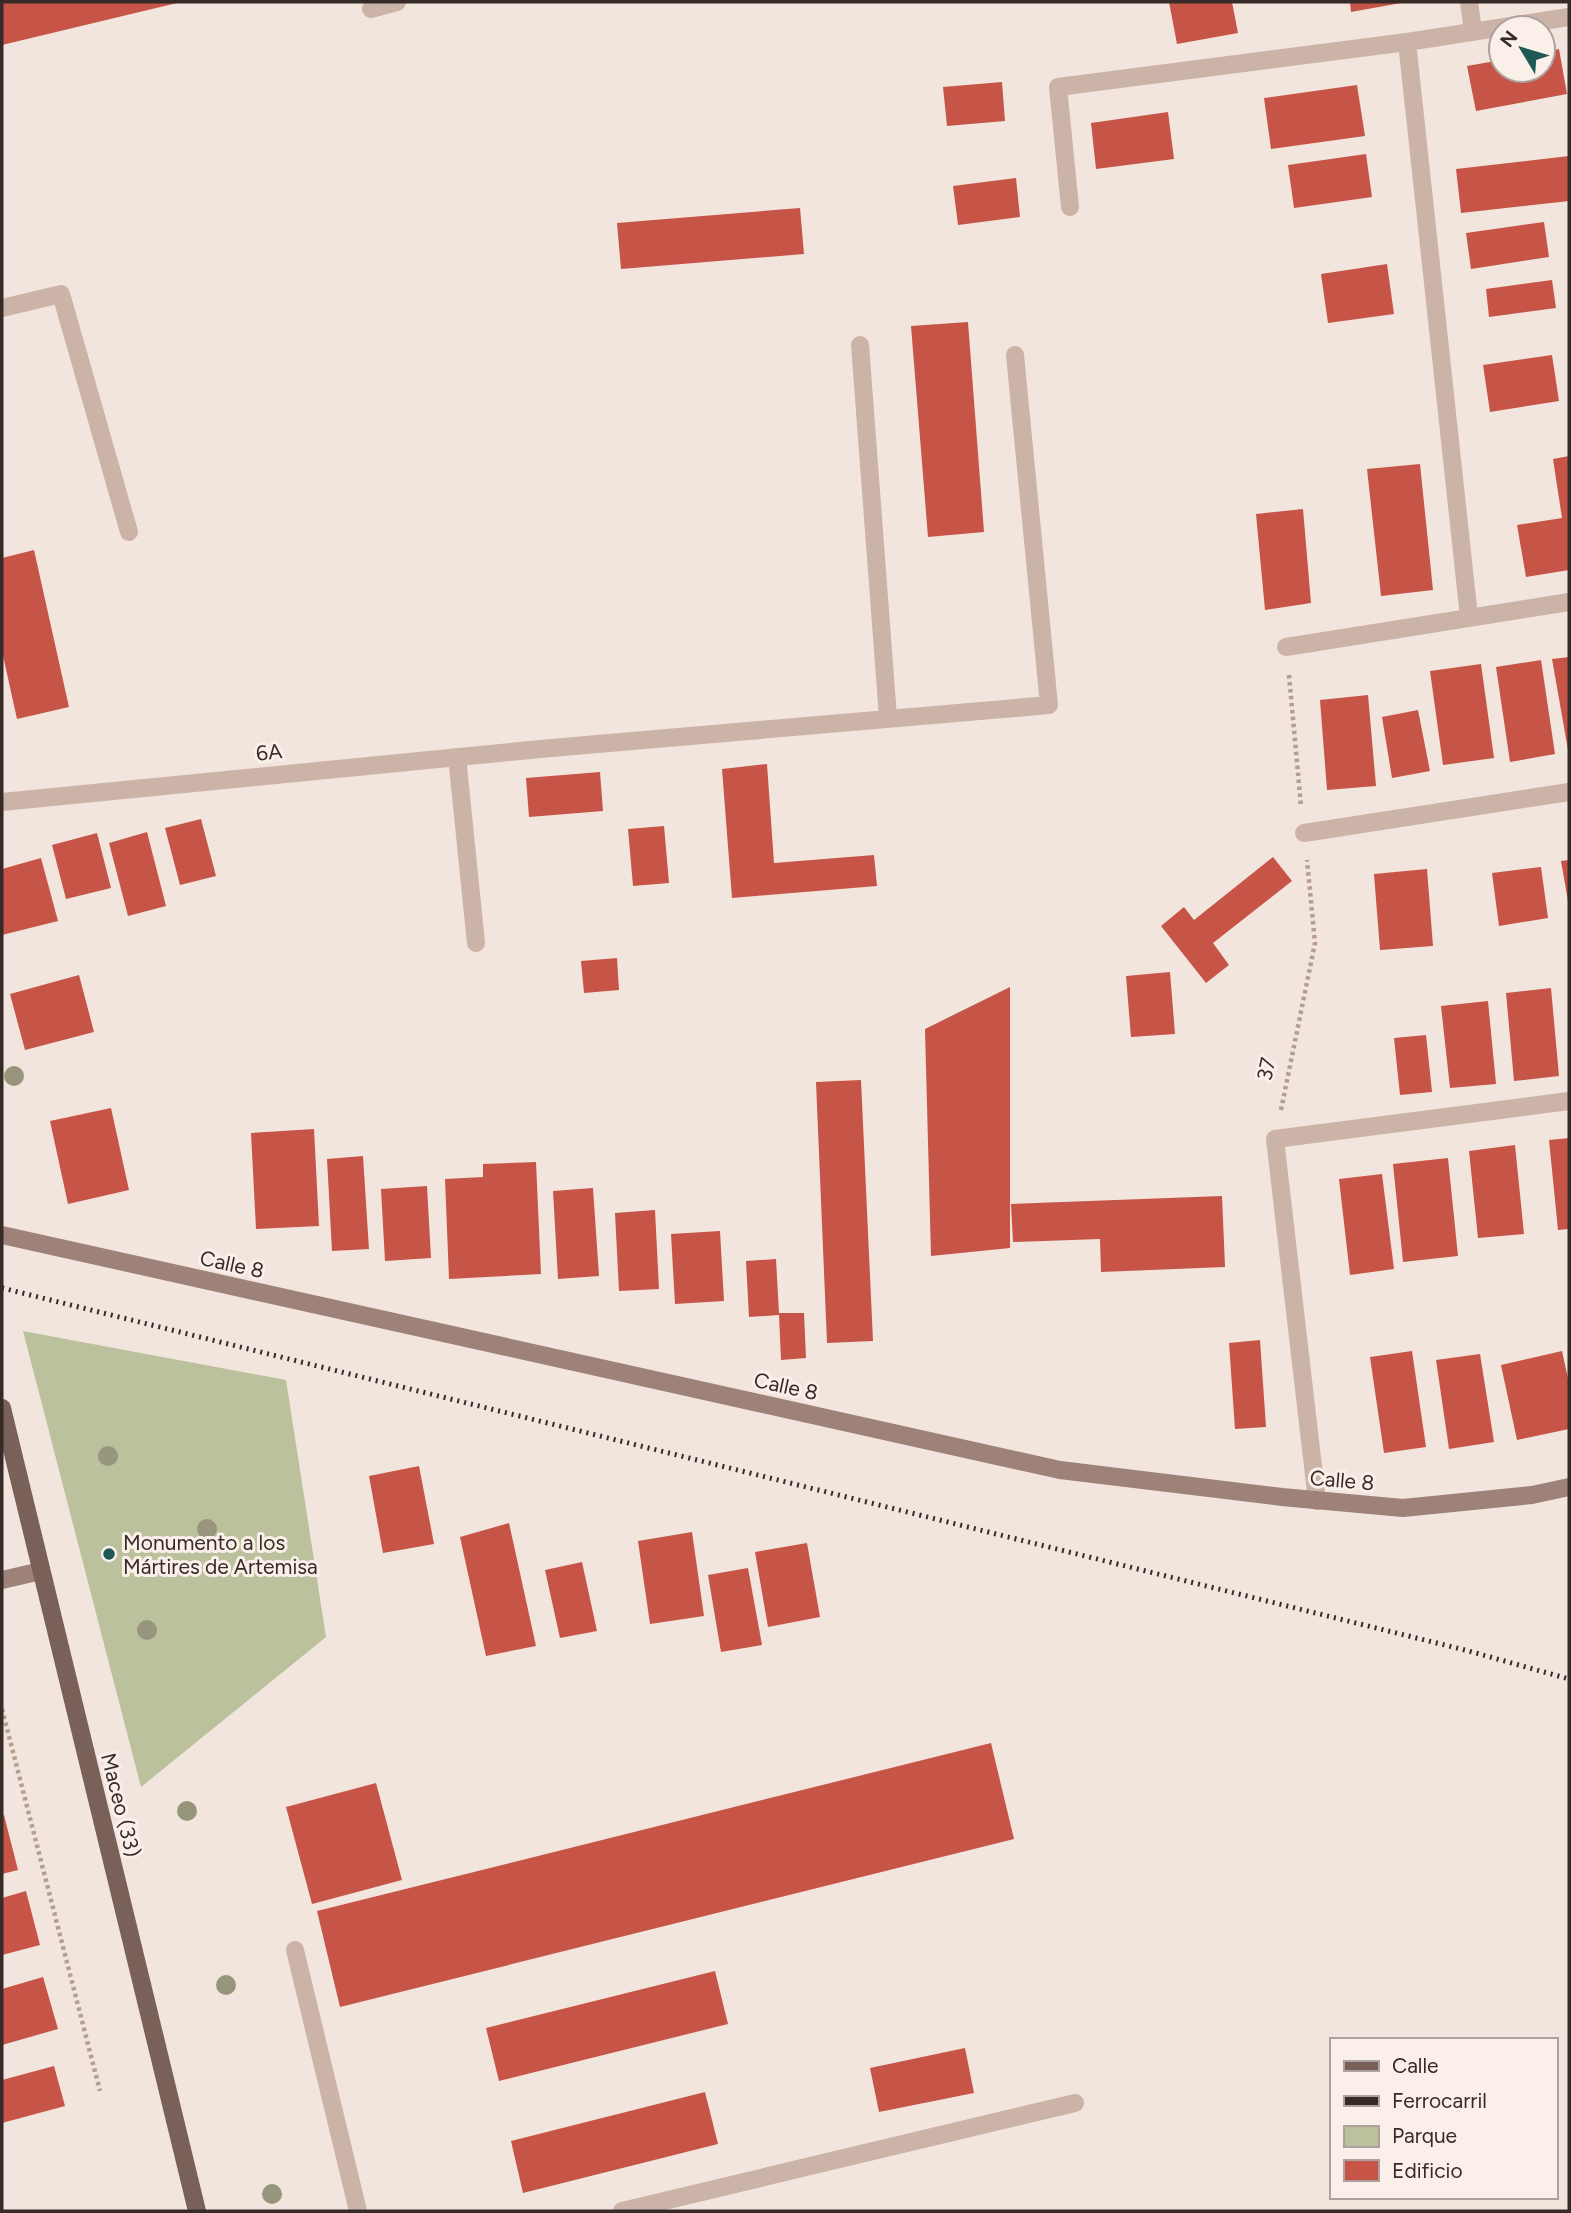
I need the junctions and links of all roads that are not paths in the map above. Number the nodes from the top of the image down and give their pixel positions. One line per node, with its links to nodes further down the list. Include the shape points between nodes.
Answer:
1 (397, 2): 3 (street)
2 (1469, 2): 5 (street)
3 (371, 9)
4 (1569, 17): 5 (street)
5 (1473, 31): 6 (street)
6 (1407, 42): 7 (street, via 1058,87); 13 (street)
7 (1070, 207)
8 (2, 308): 11 (street, via 61,294)
9 (860, 345): 15 (street)
10 (1015, 355): 15 (street, 6A, via 1049,705)
11 (129, 532)
12 (1569, 602): 13 (street)
13 (1469, 617): 14 (street)
14 (1286, 647)
15 (888, 718): 16 (street, 6A)
16 (457, 757): 18 (street, 6A); 20 (street)
17 (1569, 792): 19 (street)
18 (2, 802)
19 (1304, 833)
20 (475, 943)
21 (1569, 1101): 25 (street, via 1275,1139)
22 (2, 1235): 25 (street, Calle 8, via 1060,1470)
23 (2, 1408): 26 (main road, Maceo (33))
24 (1569, 1487): 25 (street, Calle 8, via 1403,1508)
25 (1317, 1501)
26 (41, 1570): 27 (street); 30 (main road, Maceo (33))
27 (2, 1580)
28 (295, 1950): 31 (street)
29 (1075, 2103): 32 (street)
30 (197, 2211)
31 (358, 2211)
32 (622, 2211)

